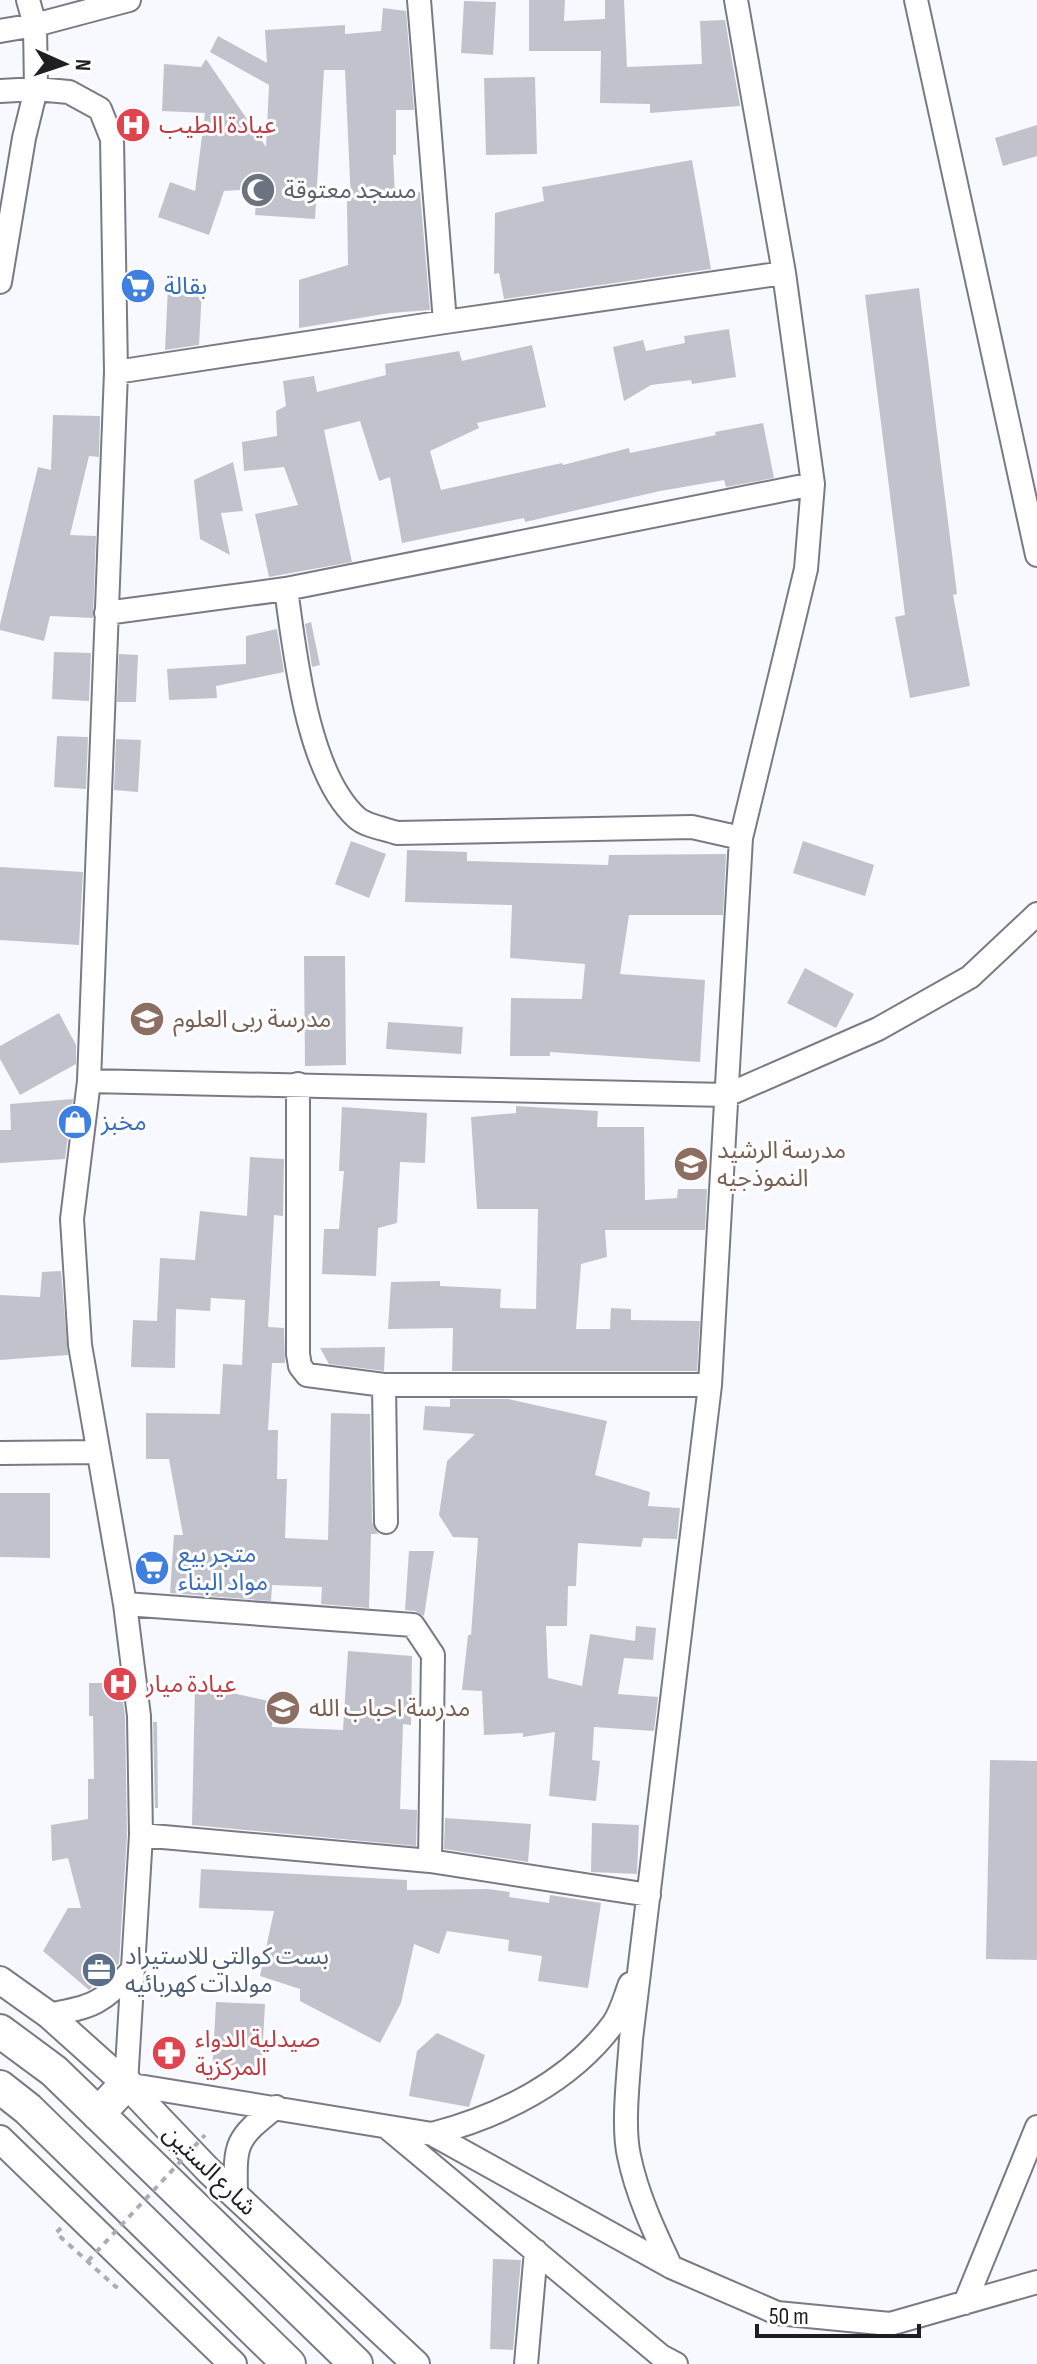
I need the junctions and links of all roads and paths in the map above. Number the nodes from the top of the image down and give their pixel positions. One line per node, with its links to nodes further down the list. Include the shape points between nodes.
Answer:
1 (28, 0): 6 (street)
2 (129, 0): 6 (street)
3 (419, 0): 12 (street)
4 (736, 0): 10 (street)
5 (916, 0): 15 (street)
6 (35, 25): 7 (street); 8 (street)
7 (0, 31)
8 (36, 89): 9 (street); 11 (street); 13 (street, via 69,92 100,109 112,139)
9 (0, 91)
10 (784, 273): 12 (street); 14 (street)
11 (0, 282)
12 (445, 322): 13 (street)
13 (116, 372): 17 (street)
14 (813, 484): 16 (street); 18 (street, via 806,569)
15 (1037, 555)
16 (286, 589): 17 (street); 18 (street, via 313,735 333,787 358,819 397,833 692,827)
17 (106, 613): 20 (street)
18 (741, 838): 22 (street)
19 (1037, 914): 22 (street, via 970,977 878,1029)
20 (89, 1081): 21 (street); 25 (street, via 72,1219 80,1345)
21 (298, 1084): 22 (street); 23 (street, via 300,1366 307,1375)
22 (727, 1095): 24 (street)
23 (384, 1385): 24 (street); 27 (street)
24 (710, 1385): 31 (street)
25 (98, 1452): 26 (street); 28 (street)
26 (0, 1453)
27 (386, 1522)
28 (125, 1604): 29 (street, via 139,1716); 30 (street, via 413,1625 433,1655)
29 (141, 1835): 30 (street); 33 (street)
30 (430, 1861): 31 (street)
31 (649, 1895): 32 (street)
32 (638, 1966): 43 (street, via 614,2022 554,2082 463,2126); 50 (street, via 628,2154 648,2218)
33 (133, 1969): 35 (street, via 89,2007); 37 (street)
34 (0, 1980): 35 (main road, شارع الستين)
35 (49, 2015): 37 (main road, شارع الستين)
36 (0, 2031): 40 (highway, شارع الستين, via 54,2071)
37 (126, 2084): 39 (street); 40 (highway); 46 (main road, شارع الستين)
38 (0, 2087): 56 (highway)
39 (276, 2107): 42 (street); 46 (street, via 246,2130 235,2155)
40 (98, 2114): 57 (highway, شارع الستين)
41 (1037, 2127): 53 (street)
42 (388, 2128): 43 (street); 48 (street)
43 (432, 2134): 50 (street)
44 (205, 2135): 49 (path, bridge)
45 (0, 2139): 55 (main road)
46 (236, 2196): 58 (main road, شارع الستين)
47 (56, 2233): 49 (path)
48 (536, 2251): 54 (street); 59 (street)
49 (88, 2261): 52 (path)
50 (671, 2267): 53 (street, via 777,2313 890,2324)
51 (1037, 2282): 53 (street)
52 (116, 2287)
53 (965, 2303)
54 (666, 2361)
55 (233, 2364)
56 (289, 2364)
57 (356, 2364)
58 (416, 2364)
59 (526, 2364)

